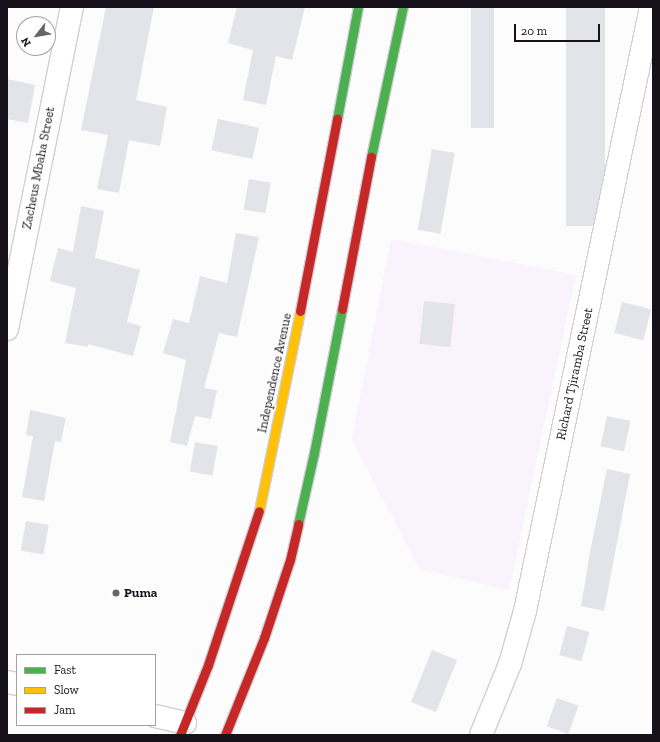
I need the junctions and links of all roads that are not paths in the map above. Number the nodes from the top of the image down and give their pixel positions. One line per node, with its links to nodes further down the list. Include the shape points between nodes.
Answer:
1 (72, 7): 5 (street, Zacheus Mbaha Street)
2 (358, 7): 7 (main road, Independence Avenue, via 283,399 257,520 216,644)
3 (403, 7): 8 (main road, via 314,453 290,560 264,638)
4 (651, 7): 9 (street, Richard Tjiramba Street, via 525,611 510,664)
5 (7, 329)
6 (156, 716): 7 (street)
7 (182, 729)
8 (225, 735)
9 (481, 735)

